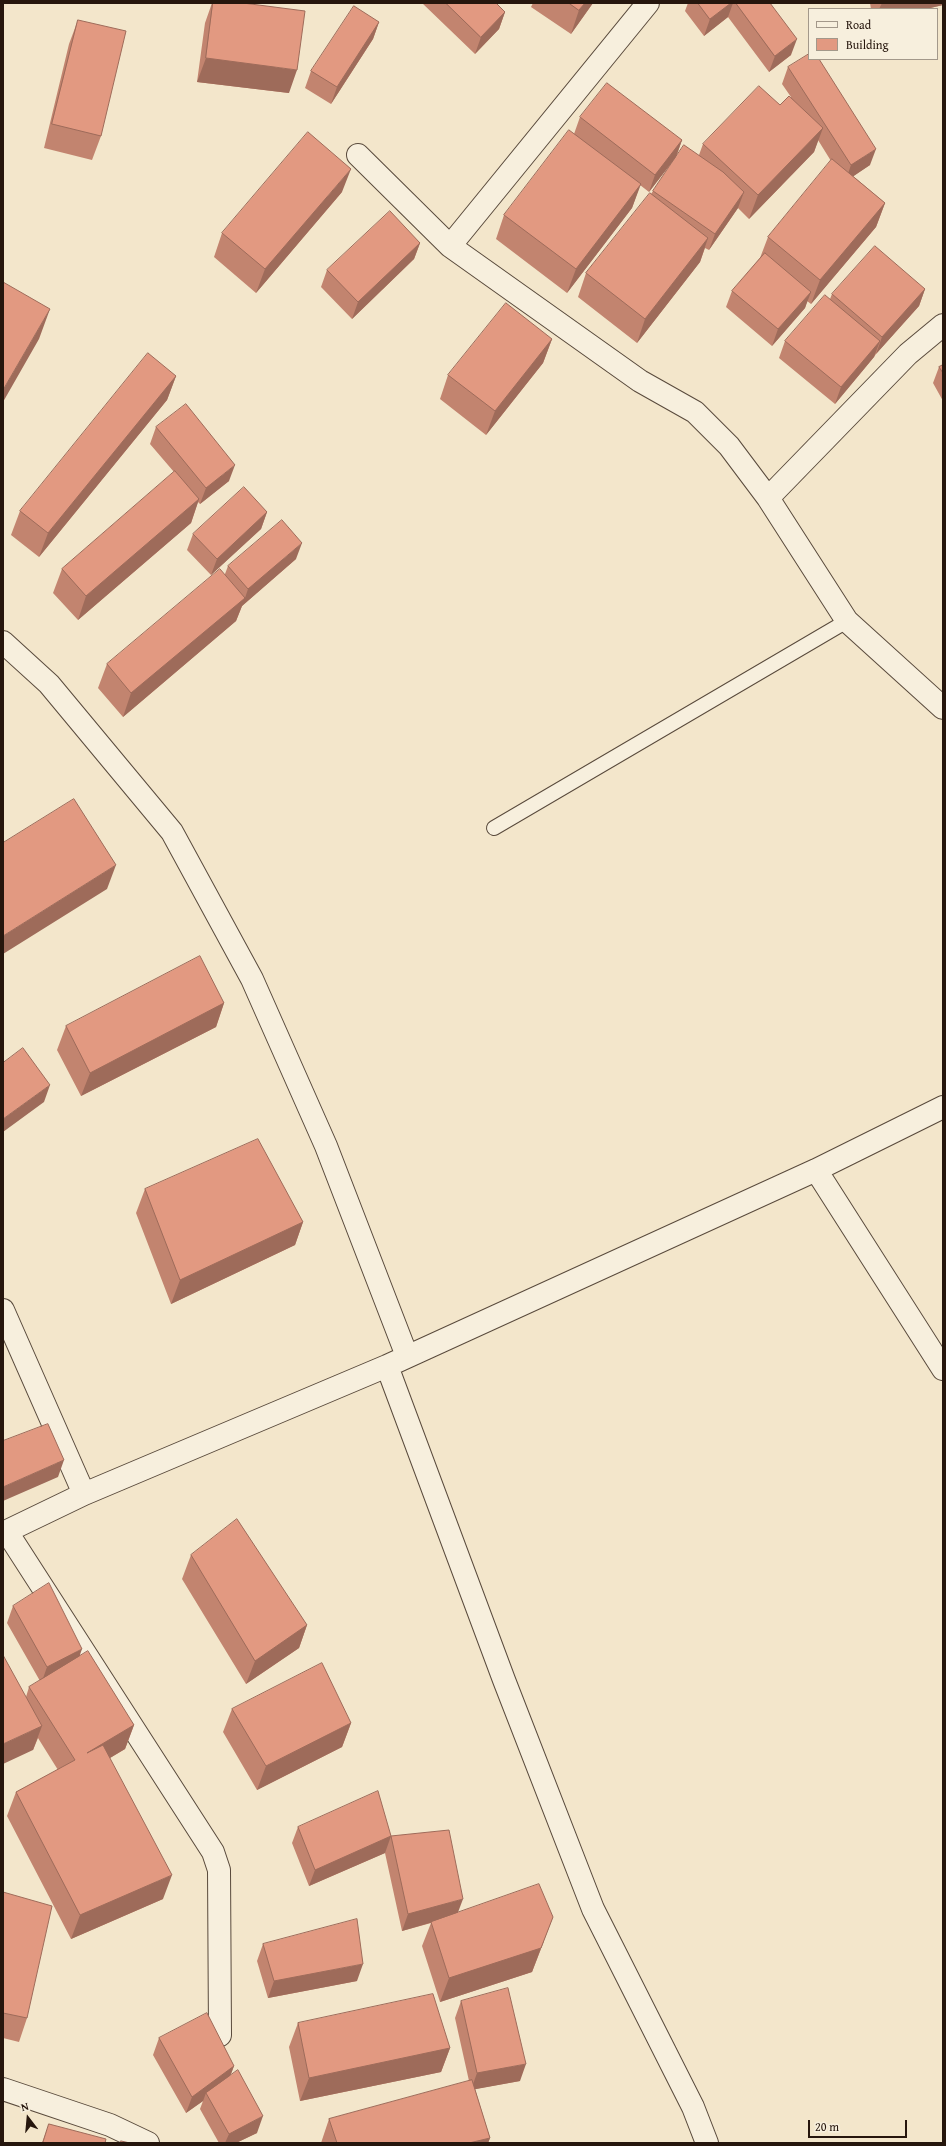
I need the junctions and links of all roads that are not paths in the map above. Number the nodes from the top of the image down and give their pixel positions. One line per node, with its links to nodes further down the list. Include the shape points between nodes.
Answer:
1 (648, 3): 3 (street)
2 (358, 154): 3 (street)
3 (450, 246): 5 (street, via 640,381 694,412 729,446)
4 (943, 325): 5 (street, via 908,354)
5 (768, 498): 6 (street)
6 (847, 621): 8 (street); 9 (lane)
7 (3, 642): 13 (street, via 49,684 172,832 252,979 326,1146)
8 (943, 708)
9 (494, 828)
10 (943, 1107): 11 (street)
11 (816, 1170): 13 (street); 15 (street)
12 (3, 1310): 16 (street)
13 (407, 1356): 14 (street)
14 (386, 1366): 16 (street); 21 (street, via 593,1908 693,2107)
15 (943, 1368)
16 (84, 1494): 17 (street)
17 (5, 1532): 18 (street, via 212,1852 219,1870)
18 (220, 2035)
19 (3, 2089): 20 (street, via 110,2125)
20 (148, 2143)
21 (707, 2143)

